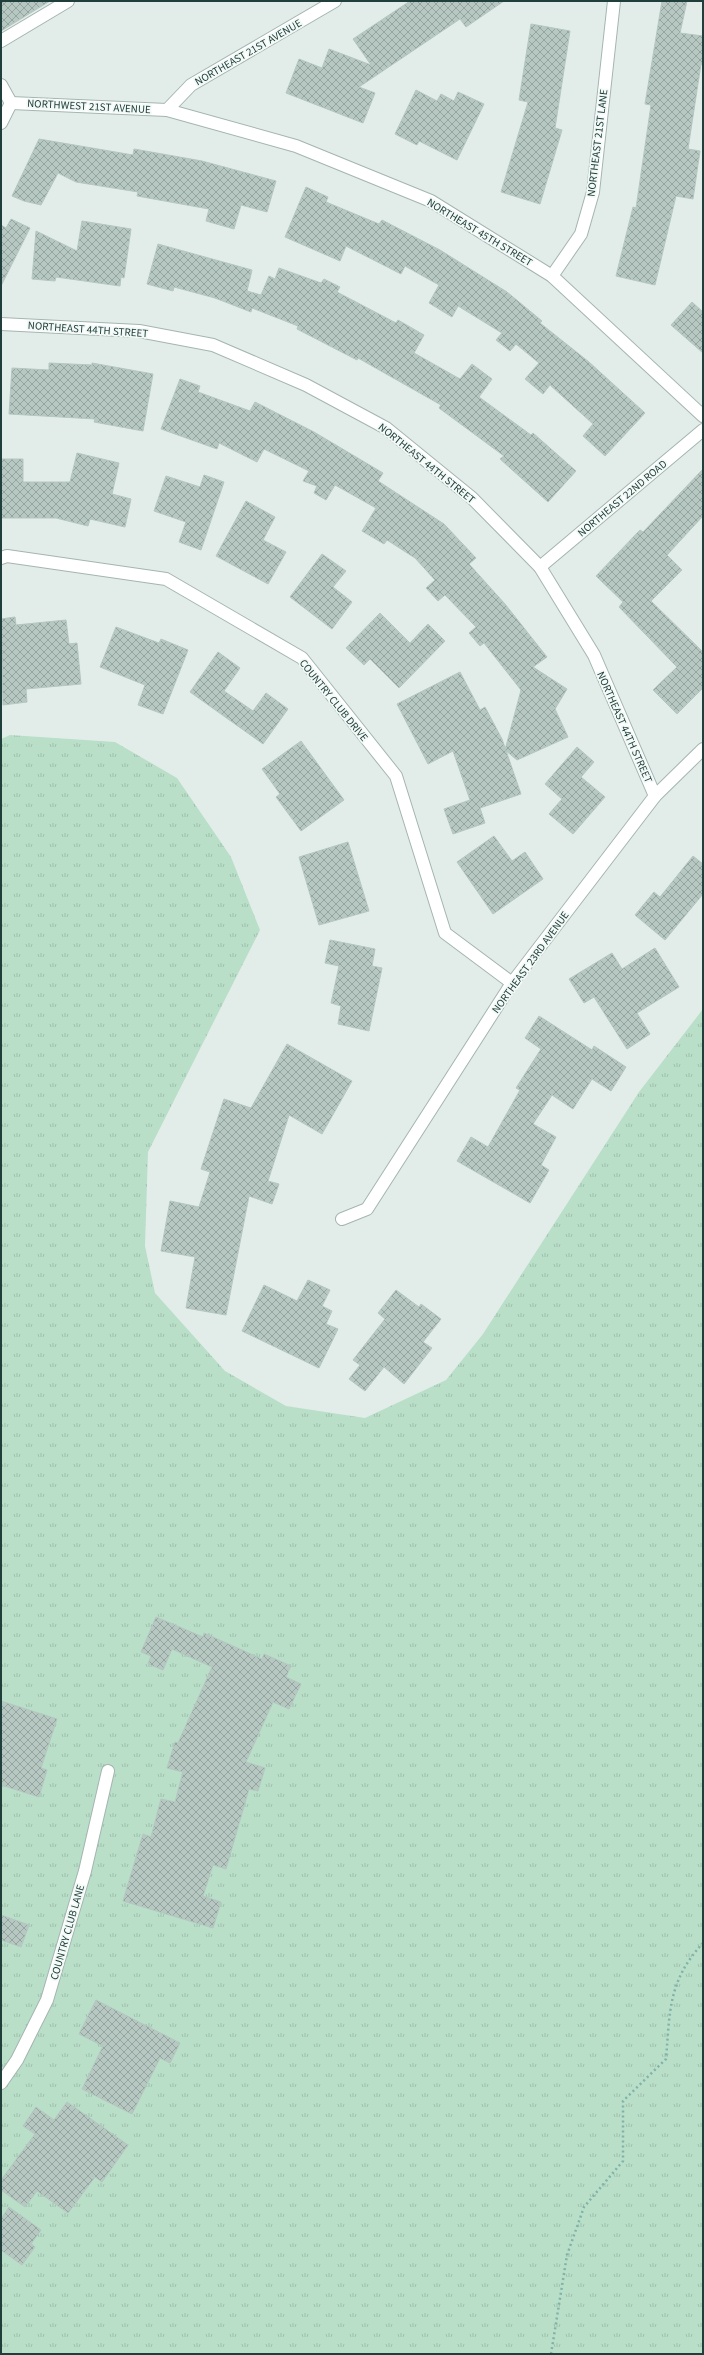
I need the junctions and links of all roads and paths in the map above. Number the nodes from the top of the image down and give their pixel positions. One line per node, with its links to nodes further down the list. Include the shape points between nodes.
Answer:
1 (68, 1): 4 (street)
2 (335, 1): 7 (street, NORTHEAST 21ST AVENUE, via 191,86)
3 (614, 1): 9 (street, NORTHEAST 21ST LANE, via 593,192 581,234)
4 (1, 41)
5 (1, 85): 6 (street)
6 (11, 103): 7 (street, NORTHWEST 21ST AVENUE); 8 (street)
7 (167, 110): 9 (street, NORTHEAST 45TH STREET, via 296,146 431,201)
8 (1, 123)
9 (552, 276): 11 (street, NORTHEAST 45TH STREET)
10 (1, 324): 14 (street, NORTHEAST 44TH STREET, via 139,331 213,345 306,385 386,428 472,498)
11 (703, 416)
12 (703, 430): 14 (street, NORTHEAST 22ND ROAD)
13 (4, 557): 17 (street, COUNTRY CLUB DRIVE, via 166,579 302,658 396,776 445,933)
14 (540, 567): 16 (street, NORTHEAST 44TH STREET, via 594,655)
15 (703, 749): 16 (street, NORTHEAST 23RD AVENUE)
16 (656, 796): 17 (street, NORTHEAST 23RD AVENUE)
17 (512, 983): 18 (street, NORTHEAST 23RD AVENUE, via 367,1209)
18 (342, 1219)
19 (108, 1771): 21 (street, COUNTRY CLUB LANE, via 85,1871 46,2000 17,2060)
20 (703, 1943): 22 (path, via 687,1961 670,2001 666,2059 623,2101 623,2161 584,2207 567,2255)
21 (1, 2083)
22 (552, 2354)

